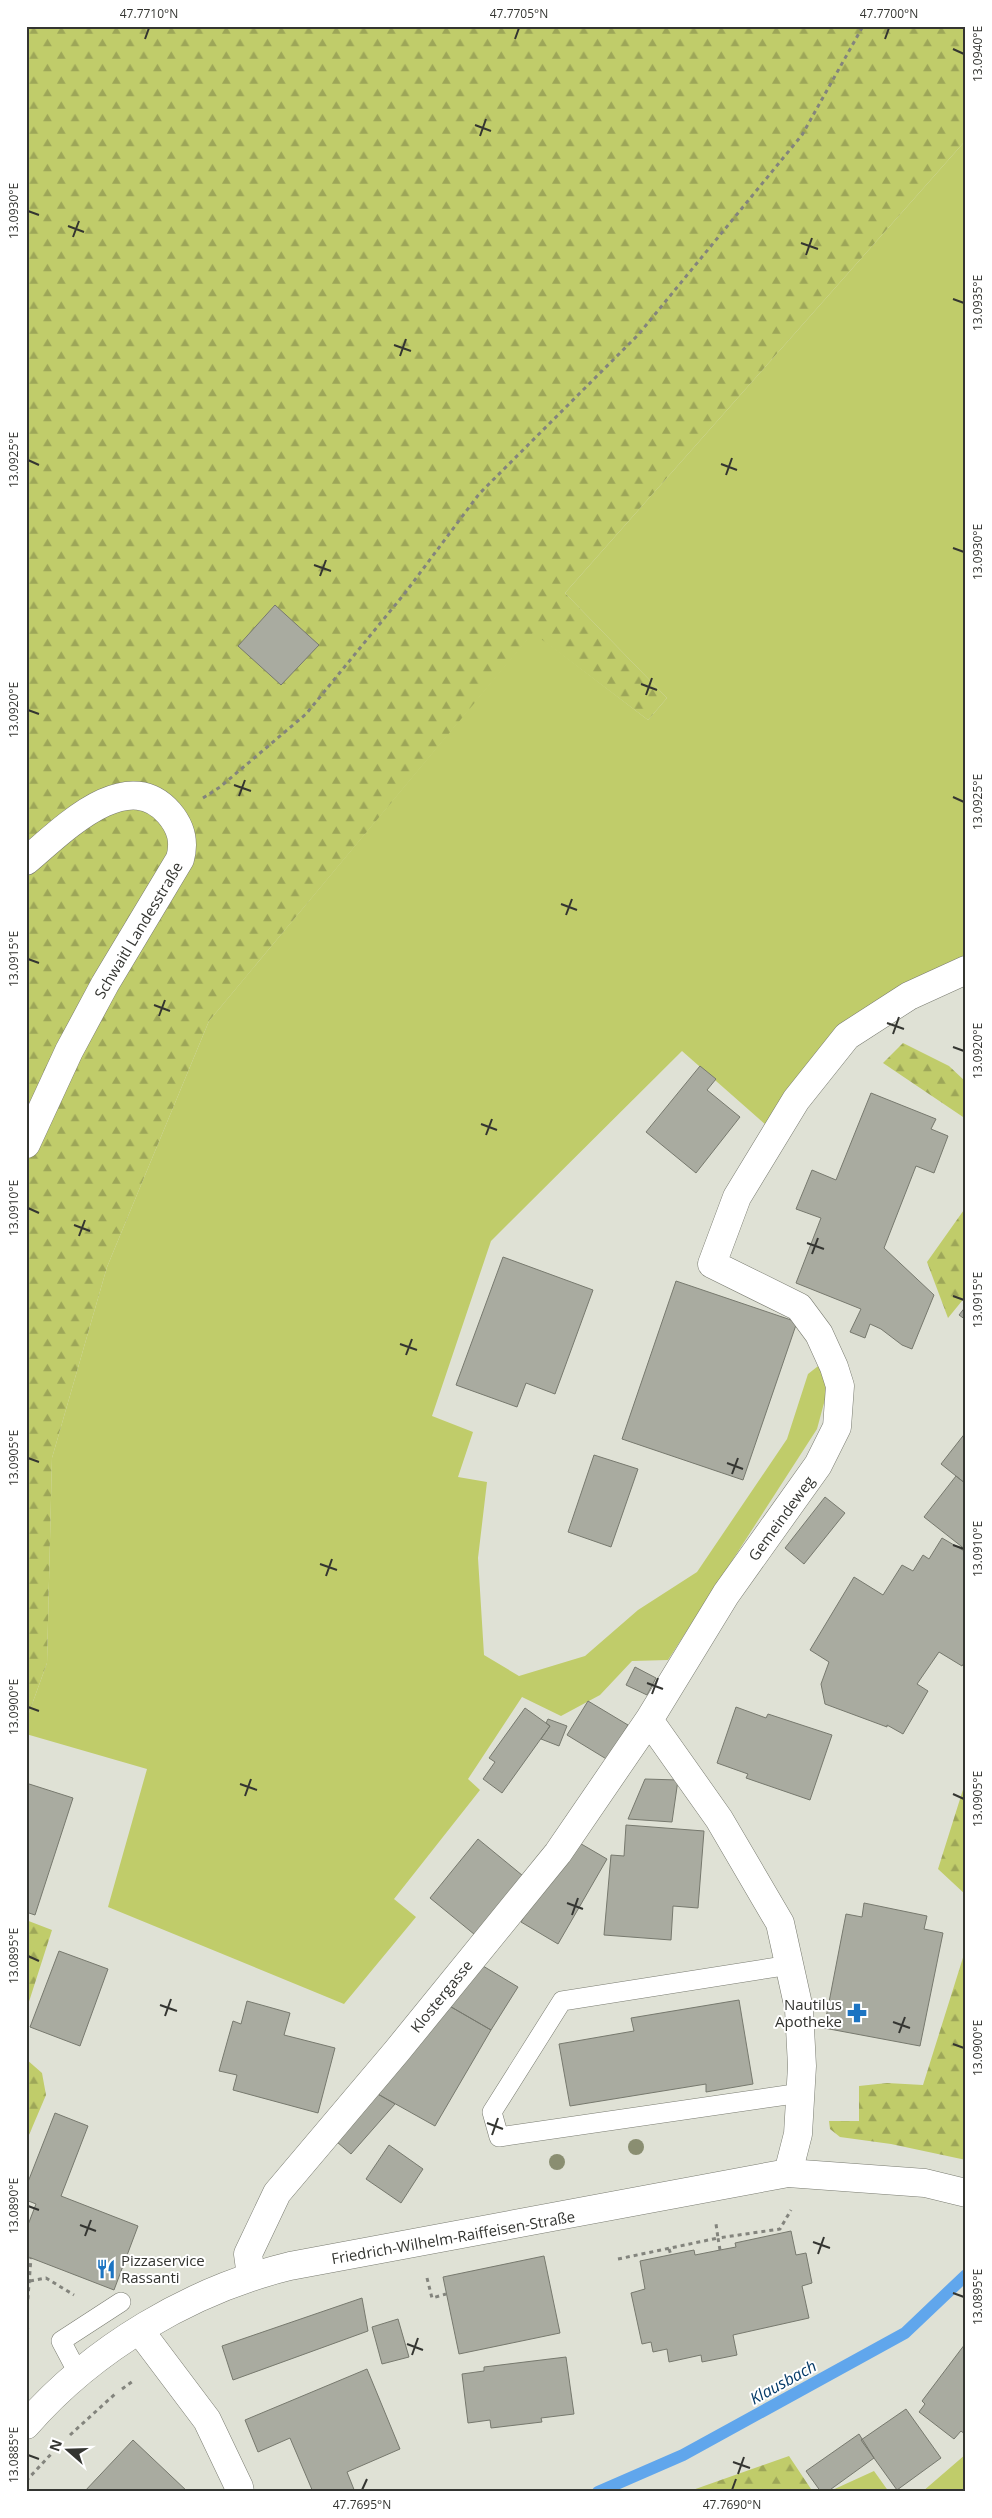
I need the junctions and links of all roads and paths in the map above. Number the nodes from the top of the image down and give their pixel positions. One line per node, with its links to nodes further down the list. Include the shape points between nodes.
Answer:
1 (863, 26): 2 (path, via 802,135 638,335 479,494 405,593 306,714 220,788)
2 (172, 817): 3 (street, Schwaitl Landesstraße, via 163,806 144,797 111,799 83,815); 5 (street, Schwaitl Landesstraße, via 182,836 180,859 105,984 69,1051)
3 (26, 861)
4 (966, 970): 6 (street, Gemeindeweg, via 908,996 847,1036 796,1100 737,1197 712,1264 799,1307 819,1334 836,1373 840,1386 837,1427 818,1465 726,1594)
5 (26, 1144)
6 (649, 1720): 7 (street, via 719,1819 780,1923); 20 (street, Klostergasse, via 558,1853 398,2051 277,2193 248,2254)
7 (790, 1965): 8 (street, via 799,2009); 8 (lane, via 562,2001 492,2112 499,2137)
8 (801, 2093): 9 (street, via 798,2134)
9 (788, 2174): 10 (street, Friedrich-Wilhelm-Raiffeisen-Straße, via 925,2183); 20 (street, Friedrich-Wilhelm-Raiffeisen-Straße, via 290,2266)
10 (966, 2194)
11 (795, 2204): 13 (path, via 780,2229)
12 (716, 2222): 13 (path)
13 (718, 2238): 14 (path); 15 (path)
14 (669, 2248): 16 (path); 18 (path)
15 (720, 2250)
16 (671, 2255)
17 (31, 2258): 21 (path)
18 (618, 2259)
19 (426, 2270): 22 (path, via 432,2298)
20 (251, 2276): 26 (street, Friedrich-Wilhelm-Raiffeisen-Straße, via 186,2305)
21 (30, 2281): 23 (path, via 46,2278); 25 (path)
22 (446, 2294)
23 (79, 2298)
24 (121, 2302): 28 (lane, via 61,2342)
25 (26, 2324): 27 (path)
26 (140, 2331): 28 (street, Friedrich-Wilhelm-Raiffeisen-Straße); 34 (street, via 207,2420)
27 (30, 2333)
28 (79, 2374): 30 (street, Friedrich-Wilhelm-Raiffeisen-Straße)
29 (115, 2394): 31 (path)
30 (26, 2425)
31 (63, 2441)
32 (57, 2448): 33 (path)
33 (26, 2481)
34 (240, 2492)

